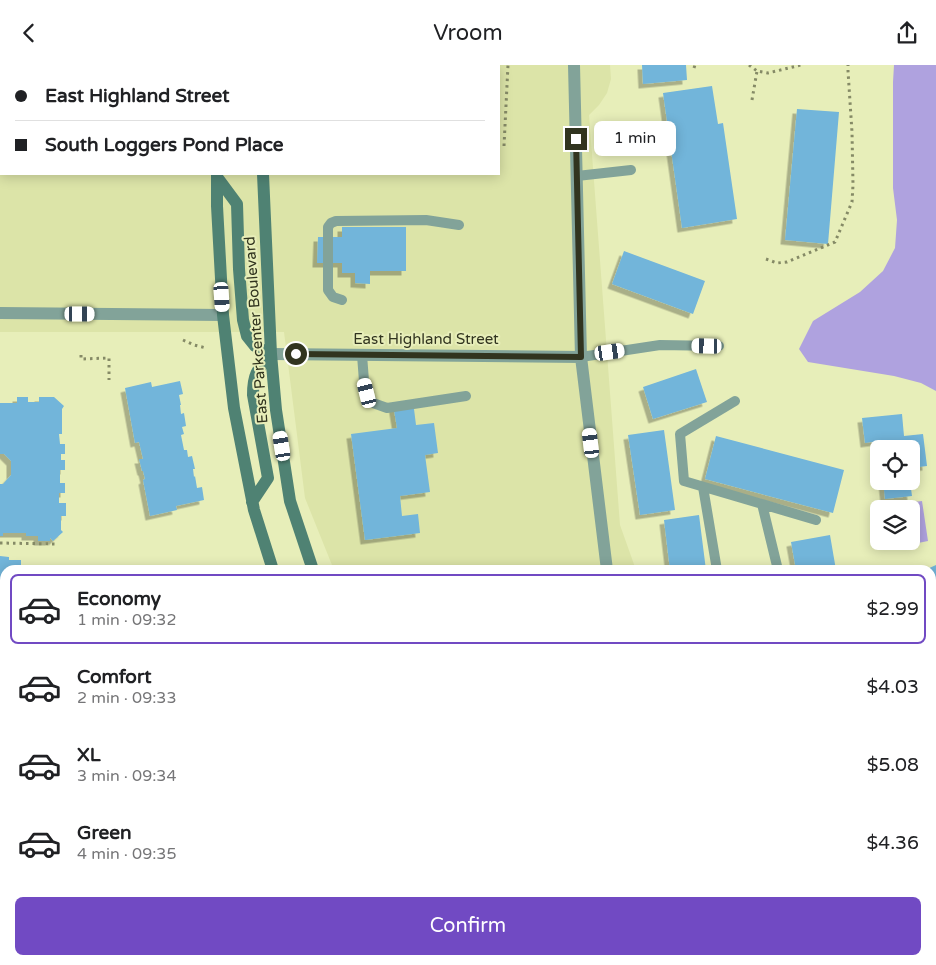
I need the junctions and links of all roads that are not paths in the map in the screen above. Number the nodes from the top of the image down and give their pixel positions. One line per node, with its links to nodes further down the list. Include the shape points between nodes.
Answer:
1 (574, 65): 5 (street)
2 (632, 170): 5 (lane)
3 (217, 175): 9 (main road, East Parkcenter Boulevard); 11 (main road, via 237,205 239,269 247,336 255,346)
4 (262, 175): 11 (main road, East Parkcenter Boulevard)
5 (577, 176): 13 (street)
6 (459, 225): 7 (lane, via 426,220 331,223 328,227 328,289 333,297)
7 (342, 301)
8 (0, 313): 9 (street)
9 (223, 315): 17 (main road, East Parkcenter Boulevard, via 234,408)
10 (719, 346): 13 (lane, via 660,345)
11 (271, 354): 12 (street, East Highland Street); 17 (main road, via 258,369 253,382 268,478); 21 (main road, East Parkcenter Boulevard, via 290,501)
12 (362, 355): 13 (street, East Highland Street); 14 (lane, via 364,381 373,403 388,408)
13 (581, 357): 22 (street)
14 (466, 396)
15 (735, 401): 16 (lane, via 680,434 684,481)
16 (703, 487): 18 (lane); 23 (lane)
17 (252, 502): 20 (main road, East Parkcenter Boulevard)
18 (762, 504): 19 (lane); 24 (lane)
19 (816, 520)
20 (271, 565)
21 (311, 565)
22 (606, 565)
23 (716, 565)
24 (777, 565)

